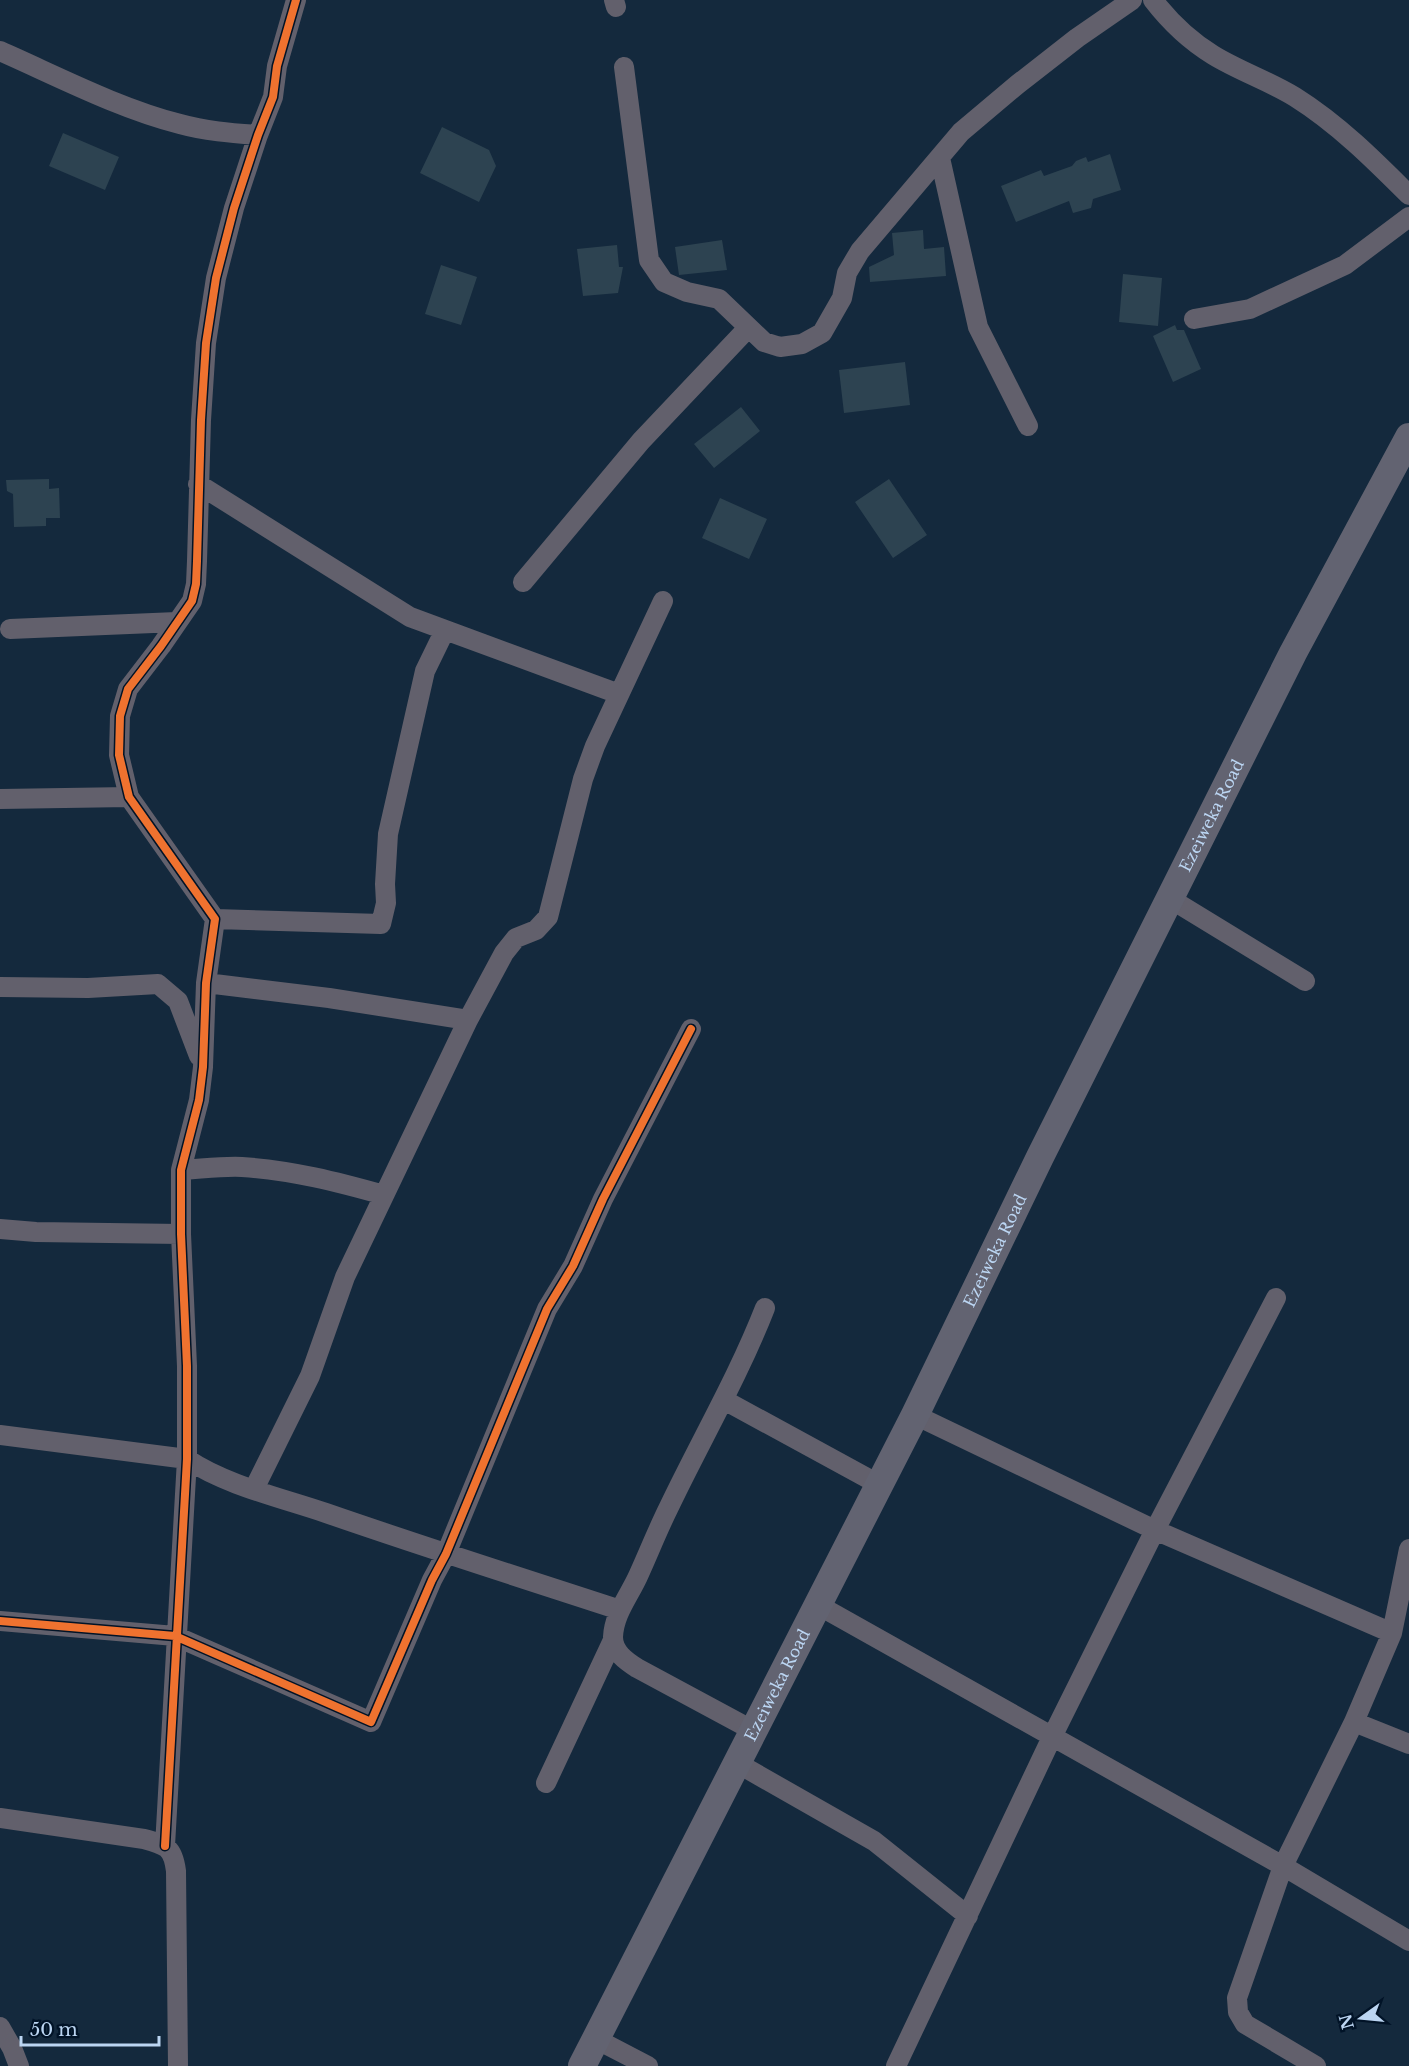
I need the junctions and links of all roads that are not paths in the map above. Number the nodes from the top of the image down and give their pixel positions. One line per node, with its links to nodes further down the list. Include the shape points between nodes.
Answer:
1 (296, 0): 6 (street, via 277,66 273,97)
2 (1132, 0): 7 (street, via 990,106)
3 (1153, 0): 8 (street, via 1190,39 1306,105 1361,147)
4 (0, 51): 6 (street, via 93,92 180,124)
5 (624, 67): 11 (street, via 650,260 664,282 719,299)
6 (258, 135): 14 (street, via 216,278 206,343)
7 (940, 158): 11 (street, via 860,251 847,273 842,298 822,333 802,344 780,347 764,342); 12 (street, via 978,327)
8 (1409, 195)
9 (1409, 217): 10 (street, via 1345,264 1324,274 1250,309)
10 (1194, 319)
11 (748, 328): 15 (street, via 641,441)
12 (1028, 426)
13 (1409, 437): 23 (main road, Ezeiweka Road, via 1293,652)
14 (198, 484): 17 (street, via 196,584 192,601); 19 (street, via 410,617)
15 (523, 582)
16 (663, 601): 20 (street)
17 (177, 622): 18 (street); 21 (street, via 128,689 120,716 119,754)
18 (10, 629)
19 (445, 630): 20 (street); 24 (street, via 425,671 388,834 386,903 381,924)
20 (619, 694): 28 (street, via 583,779 548,917 536,930 516,938 504,952)
21 (129, 797): 22 (street); 24 (street)
22 (0, 799)
23 (1169, 898): 25 (street); 38 (main road, Ezeiweka Road)
24 (215, 919): 26 (street)
25 (1305, 981)
26 (206, 983): 28 (street); 30 (street)
27 (0, 987): 30 (street, via 158,984 178,1000)
28 (468, 1020): 32 (street)
29 (691, 1029): 45 (street, via 603,1199 573,1266 547,1309)
30 (203, 1067): 31 (street)
31 (182, 1170): 32 (street, via 241,1167 289,1172); 34 (street)
32 (384, 1195): 42 (street, via 345,1277 310,1376)
33 (0, 1229): 34 (street)
34 (181, 1234): 40 (street)
35 (1276, 1298): 43 (street)
36 (765, 1308): 37 (street)
37 (724, 1400): 41 (street); 47 (street)
38 (915, 1415): 41 (main road, Ezeiweka Road); 43 (street)
39 (0, 1435): 40 (street)
40 (187, 1459): 42 (street, via 202,1470); 50 (street)
41 (880, 1485): 46 (main road, Ezeiweka Road)
42 (254, 1489): 45 (street)
43 (1155, 1530): 49 (street); 54 (street)
44 (1409, 1549): 49 (street)
45 (446, 1554): 47 (street); 50 (street, via 370,1722)
46 (818, 1605): 53 (main road, Ezeiweka Road); 54 (street)
47 (620, 1610): 51 (street)
48 (0, 1622): 50 (street)
49 (1392, 1633): 52 (street)
50 (176, 1636): 59 (street)
51 (613, 1640): 53 (street, via 621,1657 637,1668); 57 (street)
52 (1354, 1722): 55 (street); 60 (street)
53 (753, 1731): 56 (main road, Ezeiweka Road)
54 (1052, 1737): 60 (street); 61 (street)
55 (1409, 1744)
56 (737, 1763): 61 (street, via 874,1841); 64 (main road, Ezeiweka Road)
57 (546, 1783)
58 (0, 1818): 59 (street, via 144,1839)
59 (165, 1846): 66 (street, via 174,1856 176,1871)
60 (1283, 1866): 62 (street); 70 (street, via 1237,1998 1238,2012 1245,2024)
61 (968, 1916): 69 (street)
62 (1409, 1941)
63 (0, 2026): 65 (street)
64 (596, 2040): 67 (main road, Ezeiweka Road); 68 (street)
65 (19, 2066)
66 (178, 2066)
67 (582, 2066)
68 (648, 2066)
69 (896, 2066)
70 (1316, 2066)

